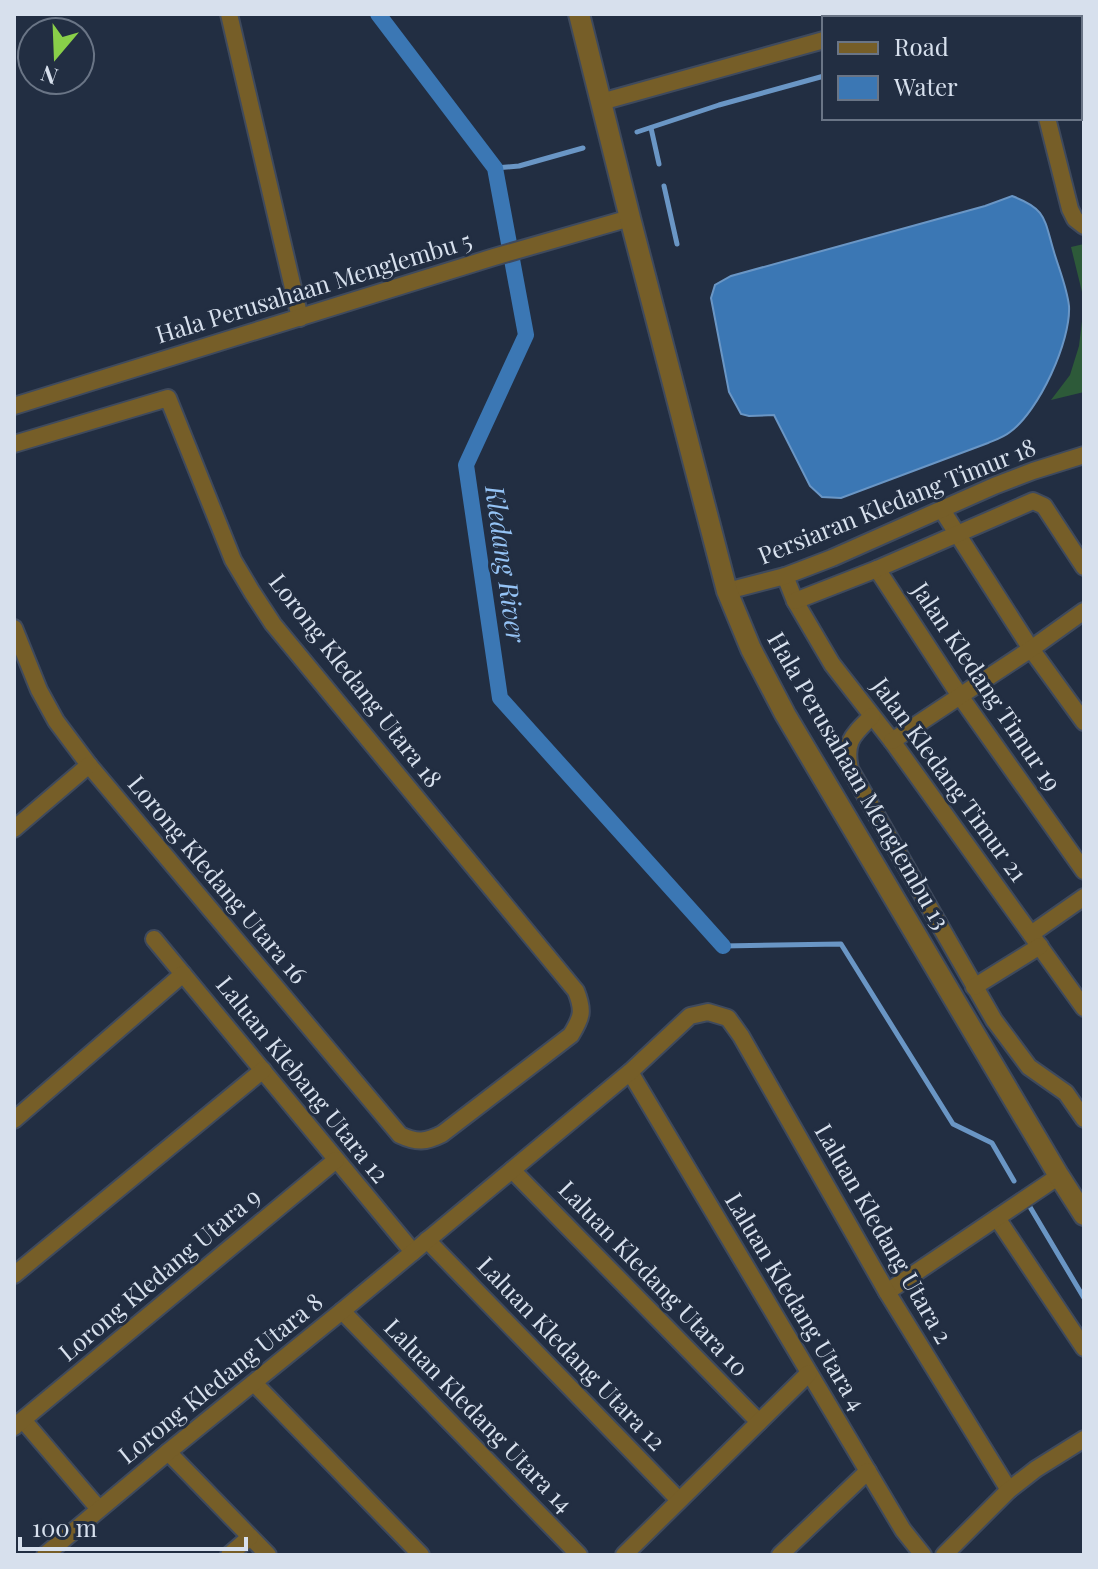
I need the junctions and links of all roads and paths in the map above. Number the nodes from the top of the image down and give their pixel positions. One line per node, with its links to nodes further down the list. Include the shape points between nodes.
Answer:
1 (229, 14): 8 (street)
2 (579, 14): 4 (street, Hala Perusahaan Menglembu 13)
3 (822, 41): 4 (street)
4 (601, 102): 6 (street, Hala Perusahaan Menglembu 13)
5 (1048, 120): 7 (street, via 1070,209)
6 (630, 218): 8 (street, Hala Perusahaan Menglembu 5); 17 (street, Hala Perusahaan Menglembu 13)
7 (1084, 226)
8 (300, 318): 9 (street, Hala Perusahaan Menglembu 5)
9 (14, 406)
10 (14, 444): 40 (street, Lorong Kledang Utara 18, via 168,398 233,560 273,624 576,991 581,1020 571,1035 442,1134)
11 (1084, 455): 12 (street, Persiaran Kledang Timur 18)
12 (942, 510): 13 (street); 16 (street, Persiaran Kledang Timur 18)
13 (957, 533): 14 (street, via 1033,501 1044,506); 15 (street); 21 (street)
14 (1084, 567)
15 (877, 569): 18 (street); 22 (street, Jalan Kledang Timur 19)
16 (785, 576): 17 (street, Persiaran Kledang Timur 18); 18 (street, Jalan Kledang Timur 21)
17 (727, 591): 43 (street, Hala Perusahaan Menglembu 13, via 785,714)
18 (795, 601): 23 (street, Jalan Kledang Timur 21, via 832,664)
19 (1084, 611): 21 (street)
20 (14, 628): 26 (street, Lorong Kledang Utara 16, via 39,690)
21 (1031, 649): 22 (street); 24 (street)
22 (960, 696): 25 (street); 28 (street, Jalan Kledang Timur 19)
23 (872, 716): 25 (street, Jalan Kledang Timur 21); 33 (street, via 846,751 850,769)
24 (1084, 722)
25 (892, 741): 31 (street, Jalan Kledang Timur 21)
26 (89, 765): 27 (street); 40 (street, Lorong Kledang Utara 16, via 400,1135)
27 (14, 829)
28 (1084, 871)
29 (1084, 897): 31 (street)
30 (154, 939): 32 (street, Laluan Klebang Utara 12)
31 (1036, 940): 33 (street); 34 (street, Jalan Kledang Timur 21)
32 (183, 974): 36 (street, Laluan Klebang Utara 12); 39 (street)
33 (974, 987): 38 (street, via 1029,1067 1066,1093)
34 (1084, 1008)
35 (708, 1012): 37 (street, Lorong Kledang Utara 8, via 690,1016); 49 (street, Laluan Kledang Utara 2, via 728,1018 741,1036)
36 (263, 1070): 41 (street, Laluan Klebang Utara 12); 48 (street)
37 (630, 1072): 42 (street, Lorong Kledang Utara 8); 52 (street, Laluan Kledang Utara 4)
38 (1084, 1119)
39 (14, 1120)
40 (414, 1141)
41 (336, 1160): 47 (street, Laluan Klebang Utara 12); 55 (street, Lorong Kledang Utara 9)
42 (512, 1170): 46 (street, Lorong Kledang Utara 8); 54 (street, Laluan Kledang Utara 10)
43 (1059, 1176): 44 (street, Hala Perusahaan Menglembu 13); 45 (street)
44 (1082, 1204)
45 (997, 1218): 49 (street); 51 (street)
46 (427, 1240): 47 (street, Lorong Kledang Utara 8); 60 (street, Laluan Kledang Utara 12)
47 (413, 1252): 50 (street, Lorong Kledang Utara 8)
48 (14, 1275)
49 (887, 1292): 59 (street, Laluan Kledang Utara 2)
50 (342, 1311): 53 (street, Lorong Kledang Utara 8); 67 (street, Laluan Kledang Utara 14)
51 (1084, 1348)
52 (809, 1373): 54 (street); 58 (street, Laluan Kledang Utara 4)
53 (254, 1383): 57 (street, Lorong Kledang Utara 8); 66 (street)
54 (759, 1422): 60 (street)
55 (18, 1423): 61 (street)
56 (1084, 1439): 59 (street)
57 (168, 1452): 61 (street, Lorong Kledang Utara 8); 62 (street)
58 (868, 1471): 69 (street); 70 (street, Laluan Kledang Utara 4)
59 (1009, 1490): 71 (street)
60 (679, 1500): 68 (street)
61 (99, 1509): 63 (street, Lorong Kledang Utara 8)
62 (250, 1537): 64 (street); 65 (street)
63 (45, 1555)
64 (229, 1555)
65 (268, 1555)
66 (421, 1555)
67 (579, 1555)
68 (624, 1555)
69 (780, 1555)
70 (923, 1555)
71 (944, 1555)

